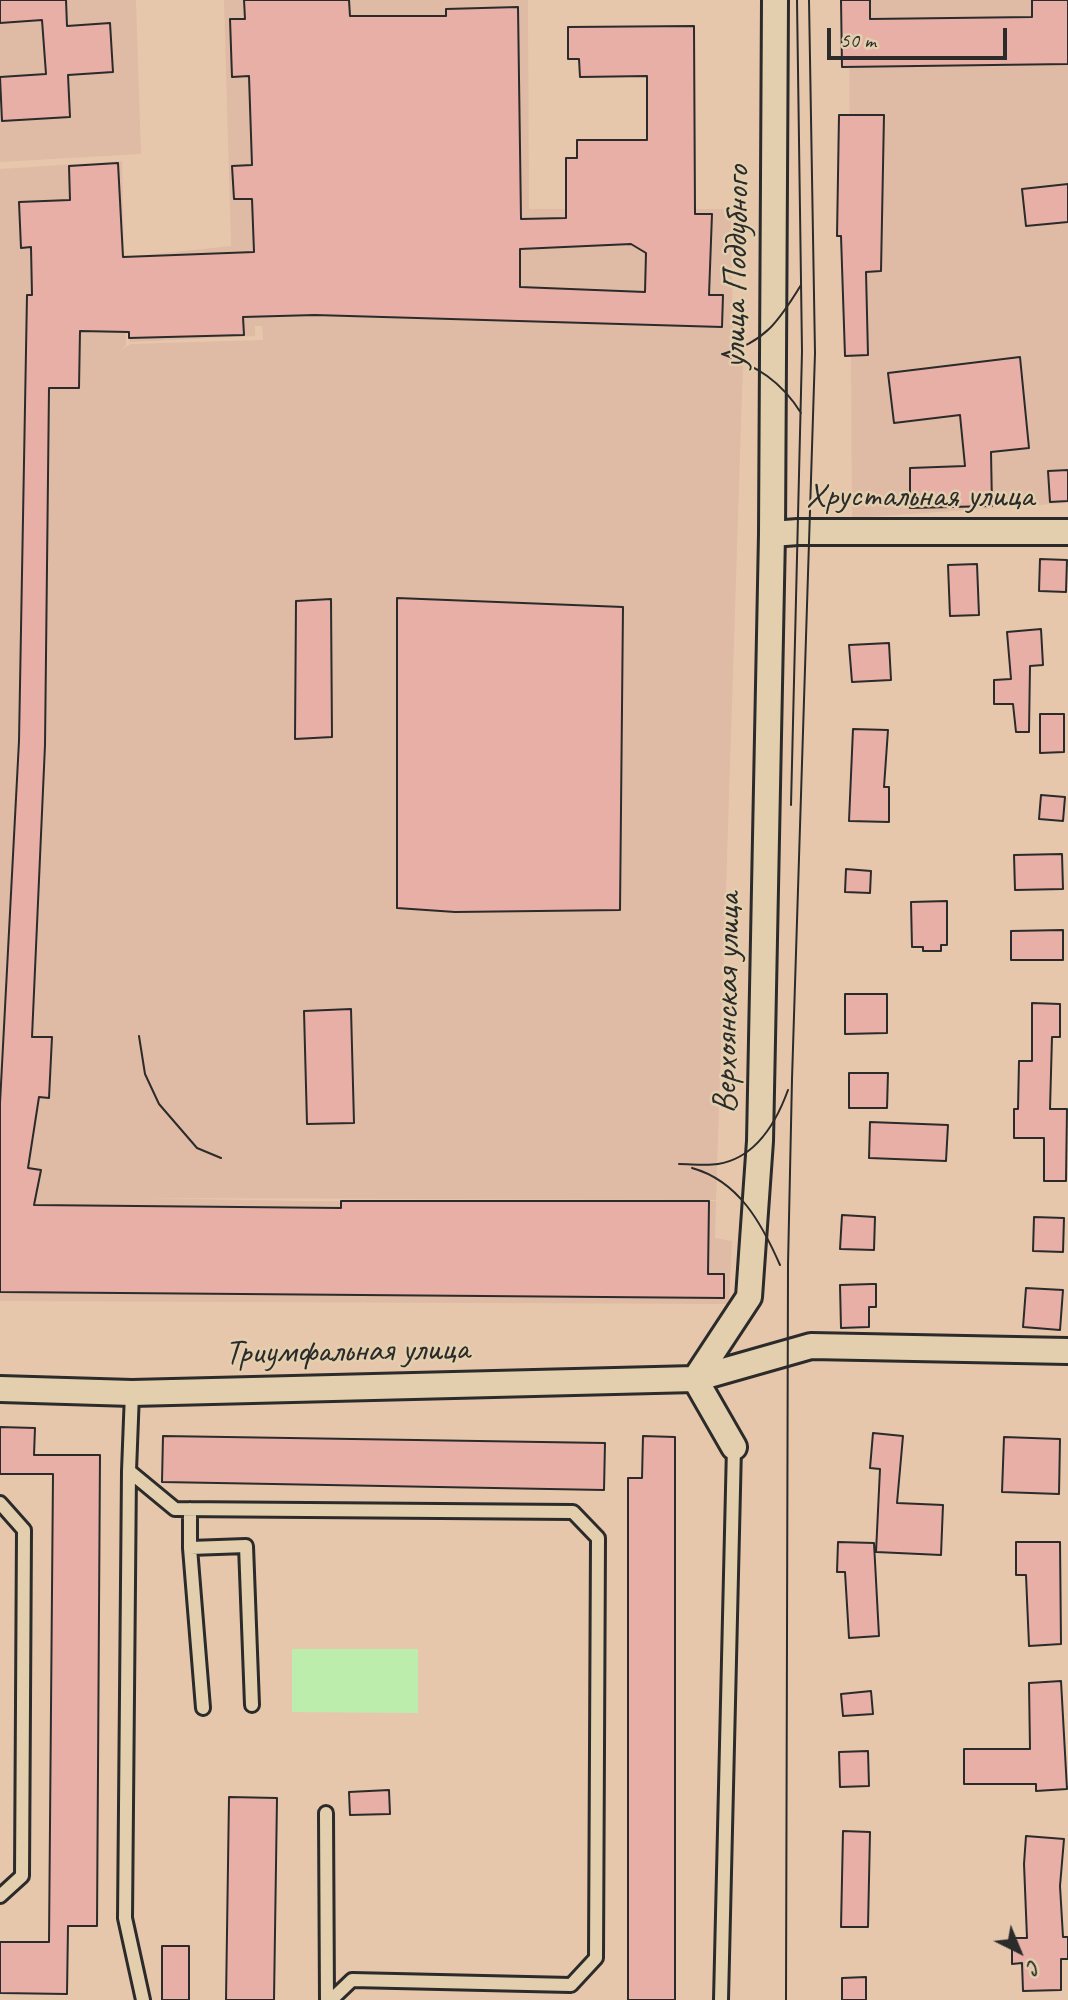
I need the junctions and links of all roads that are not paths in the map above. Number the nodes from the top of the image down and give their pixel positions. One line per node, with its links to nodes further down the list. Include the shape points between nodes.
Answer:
1 (775, 0): 3 (street, улица Поддубного)
2 (1068, 531): 3 (street, Хрустальная улица)
3 (772, 534): 5 (street, Верхоянская улица, via 760,1141 749,1297)
4 (1068, 1350): 5 (street, Триумфальная улица, via 811,1346)
5 (695, 1379): 7 (street, Триумфальная улица); 8 (street)
6 (0, 1390): 7 (street, Триумфальная улица)
7 (132, 1392): 9 (lane)
8 (734, 1447): 19 (lane)
9 (129, 1471): 11 (lane, via 175,1509); 17 (lane, via 125,1918)
10 (0, 1503): 16 (lane, via 24,1530 22,1876)
11 (190, 1509): 12 (lane); 18 (lane, via 573,1512 598,1538 596,1958 571,1985 352,1980)
12 (190, 1548): 13 (lane, via 246,1546); 14 (lane)
13 (252, 1705)
14 (204, 1708)
15 (326, 1813): 18 (lane)
16 (0, 1896)
17 (143, 2000)
18 (329, 2000)
19 (722, 2000)

